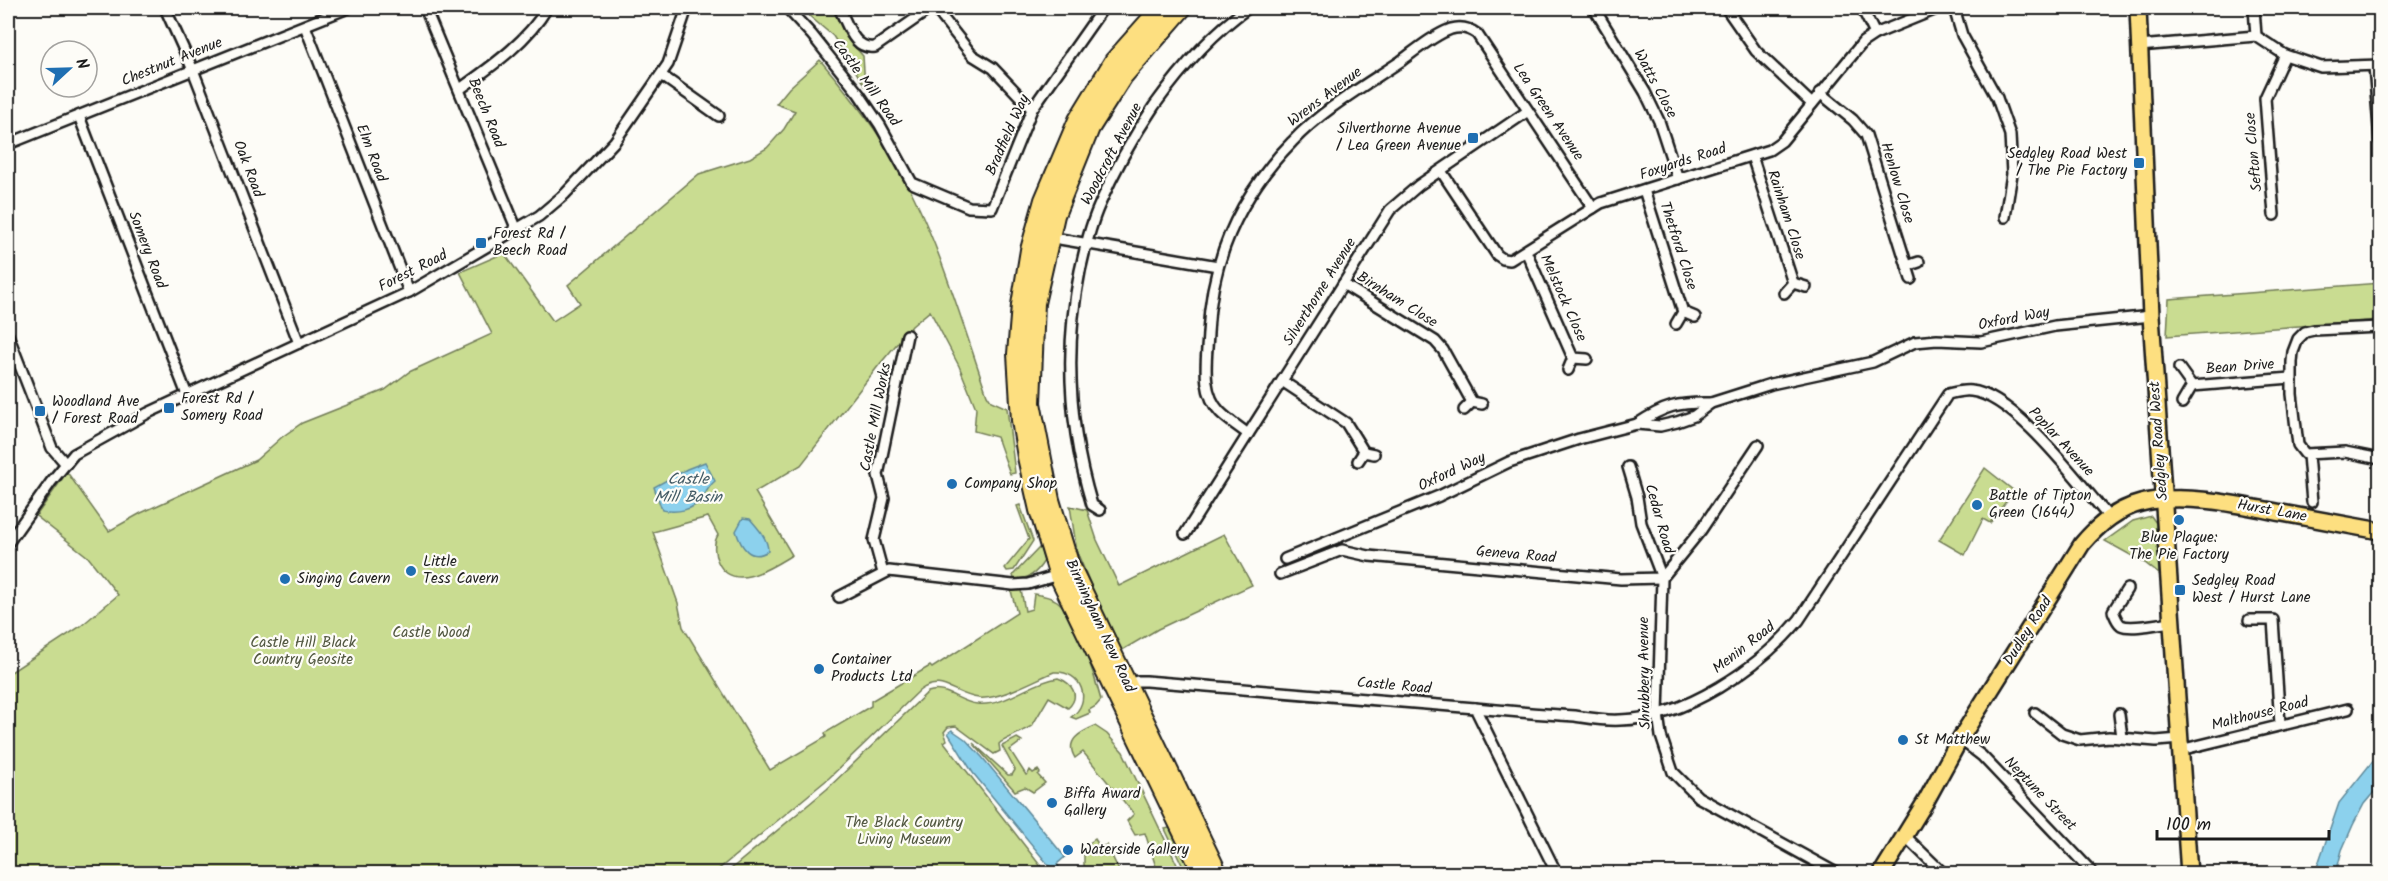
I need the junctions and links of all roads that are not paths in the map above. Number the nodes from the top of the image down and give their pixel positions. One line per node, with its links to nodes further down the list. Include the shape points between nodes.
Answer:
1 (165, 8): 27 (street, Oak Road)
2 (348, 8): 20 (street, Chestnut Avenue)
3 (425, 8): 29 (street, Beech Road)
4 (547, 8): 29 (street, via 519,42)
5 (687, 8): 28 (street, Forest Road)
6 (787, 8): 41 (street, Castle Mill Road, via 859,94)
7 (839, 8): 8 (street, via 857,43 871,48)
8 (933, 8): 32 (street, via 972,55 993,68)
9 (1103, 8): 32 (street, Bradfield Way)
10 (1161, 8): 47 (highway, Birmingham New Road, via 1114,61 1078,120 1044,200)
11 (1182, 8): 47 (highway, Birmingham New Road, via 1123,76 1090,128 1055,215)
12 (1248, 8): 48 (street, Woodcroft Avenue, via 1199,51 1167,87 1138,129 1098,206)
13 (1594, 8): 40 (street, Watts Close, via 1645,92 1659,121)
14 (1726, 8): 31 (street, via 1756,51)
15 (1862, 8): 22 (street)
16 (1939, 8): 22 (street, Foxyards Road)
17 (1954, 8): 45 (street, via 1965,42 1997,98 2010,135 2013,174)
18 (2138, 8): 24 (main road, Sedgley Road West)
19 (2254, 8): 23 (street)
20 (304, 26): 27 (street, Chestnut Avenue); 57 (street, Elm Road)
21 (1477, 34): 33 (street, Lea Green Avenue); 51 (street, Wrens Avenue, via 1470,29 1450,29 1315,120 1262,178 1242,209)
22 (1875, 34): 30 (street, Foxyards Road, via 1863,42)
23 (2256, 36): 24 (street); 25 (street)
24 (2139, 46): 60 (main road, Sedgley Road West)
25 (2284, 55): 26 (street, via 2321,67); 44 (street, Sefton Close, via 2265,98)
26 (2378, 66): 36 (street)
27 (193, 70): 34 (street, Chestnut Avenue); 66 (street, Oak Road)
28 (661, 75): 35 (street); 46 (street, Forest Road, via 615,141 565,194)
29 (460, 89): 46 (street, Beech Road)
30 (1820, 93): 31 (street, Foxyards Road); 52 (street, Henlow Close, via 1866,135)
31 (1812, 104): 38 (street, Foxyards Road, via 1782,141)
32 (1032, 109): 41 (street, Bradfield Way, via 992,208 969,207)
33 (1528, 111): 39 (street, Silverthorne Avenue); 43 (street, Lea Green Avenue)
34 (79, 116): 37 (street, Chestnut Avenue); 75 (street, Somery Road)
35 (719, 116)
36 (2380, 141)
37 (8, 144)
38 (1752, 156): 40 (street, Foxyards Road); 54 (street, Rainham Close)
39 (1441, 171): 49 (street, Foxyards Road, via 1497,255 1510,260); 55 (street, Silverthorne Avenue, via 1390,210)
40 (1677, 179): 42 (street, Foxyards Road)
41 (912, 183)
42 (1644, 190): 43 (street, Foxyards Road); 59 (street, Thetford Close)
43 (1593, 207): 49 (street, Foxyards Road)
44 (2274, 215)
45 (2005, 217)
46 (517, 230): 57 (street, Forest Road)
47 (1042, 235): 48 (street); 96 (highway, Birmingham New Road, via 1031,403)
48 (1086, 243): 51 (street); 89 (street, Woodcroft Avenue, via 1075,297 1071,388 1081,469 1092,505)
49 (1526, 251): 67 (street, Melstock Close)
50 (1919, 262): 52 (street)
51 (1218, 266): 80 (street, Wrens Avenue, via 1209,313 1206,384 1219,411)
52 (1907, 266): 53 (street, Henlow Close)
53 (1911, 279)
54 (1793, 283): 56 (street, Rainham Close); 58 (street, Rainham Close)
55 (1343, 284): 72 (street, Silverthorne Avenue); 78 (street, Birnham Close, via 1435,341 1477,403)
56 (1806, 286)
57 (409, 292): 66 (street, Forest Road)
58 (1784, 293)
59 (1683, 312): 61 (street, Thetford Close); 62 (street, Thetford Close)
60 (2151, 316): 76 (street, Oxford Way, via 2055,326 1981,342 1915,342 1873,362 1771,384); 87 (main road, Sedgley Road West)
61 (1695, 317)
62 (1676, 324)
63 (2380, 327): 71 (street, via 2305,332 2293,352)
64 (8, 335): 85 (street, via 52,448)
65 (907, 335): 95 (street, Castle Mill Works, via 878,475 884,498 874,540)
66 (299, 343): 75 (street, Forest Road)
67 (1573, 358): 68 (street, Melstock Close); 70 (street, Melstock Close)
68 (1587, 359)
69 (2180, 368): 73 (street, Bean Drive)
70 (1568, 370)
71 (2291, 378): 73 (street, Bean Drive); 82 (street, via 2298,445)
72 (1282, 381): 80 (street, Silverthorne Avenue); 84 (street, via 1346,423 1369,453)
73 (2192, 386): 77 (street, Bean Drive)
74 (1948, 394): 90 (street, Poplar Avenue, via 1972,391 1999,402 2037,434); 107 (street, Menin Road, via 1785,637 1702,697)
75 (187, 395): 85 (street, Forest Road, via 98,439)
76 (1711, 403): 79 (street, Oxford Way, via 1672,405); 79 (street, Oxford Way, via 1694,416 1677,422 1660,426)
77 (2182, 403)
78 (1464, 410)
79 (1637, 424): 94 (street, Oxford Way, via 1509,462 1439,496)
80 (1248, 434): 92 (street, Silverthorne Avenue)
81 (1758, 445): 98 (street, via 1701,530)
82 (2308, 455): 83 (street, via 2345,452); 88 (street)
83 (2380, 459)
84 (1358, 461)
85 (66, 464): 93 (street, Forest Road)
86 (1628, 467): 98 (street, Cedar Road, via 1641,523)
87 (2163, 499): 90 (main road, Dudley Road, via 2133,505); 91 (main road, Hurst Lane, via 2227,503); 102 (main road, Sedgley Road West)
88 (2312, 502)
89 (1100, 510)
90 (2109, 517): 111 (main road, Dudley Road, via 2082,543)
91 (2380, 531)
92 (1185, 534)
93 (8, 543)
94 (1285, 559)
95 (883, 573): 96 (street, via 897,570 1013,585); 100 (street)
96 (1066, 573): 103 (highway, Birmingham New Road); 114 (highway, Birmingham New Road)
97 (1280, 574): 98 (street, Geneva Road, via 1342,550 1369,556 1622,579)
98 (1662, 578): 107 (street, Shrubbery Avenue)
99 (2127, 589): 102 (street, via 2113,612 2121,625)
100 (839, 597)
101 (2249, 620): 109 (street, via 2273,620)
102 (2172, 622): 112 (main road, Sedgley Road West)
103 (1127, 686): 104 (street, Castle Road, via 1146,681); 115 (highway, Birmingham New Road)
104 (1475, 708): 107 (street, Menin Road, via 1621,721); 116 (street)
105 (2348, 709): 109 (street, Malthouse Road)
106 (2035, 713): 110 (street, Malthouse Road, via 2071,739)
107 (1658, 714): 117 (street, Shrubbery Avenue, via 1673,772 1698,797)
108 (2119, 714): 110 (street)
109 (2280, 724): 112 (street, Malthouse Road)
110 (2122, 737): 112 (street, Malthouse Road)
111 (1960, 739): 113 (main road, Dudley Road); 121 (street, Neptune Street, via 1982,756)
112 (2180, 745): 122 (main road, Sedgley Road West)
113 (1906, 838): 118 (main road, Dudley Road); 119 (main road, Dudley Road); 120 (street)
114 (1203, 873)
115 (1218, 873)
116 (1557, 873)
117 (1838, 873)
118 (1881, 873)
119 (1892, 873)
120 (1944, 873)
121 (2094, 873)
122 (2189, 873)

